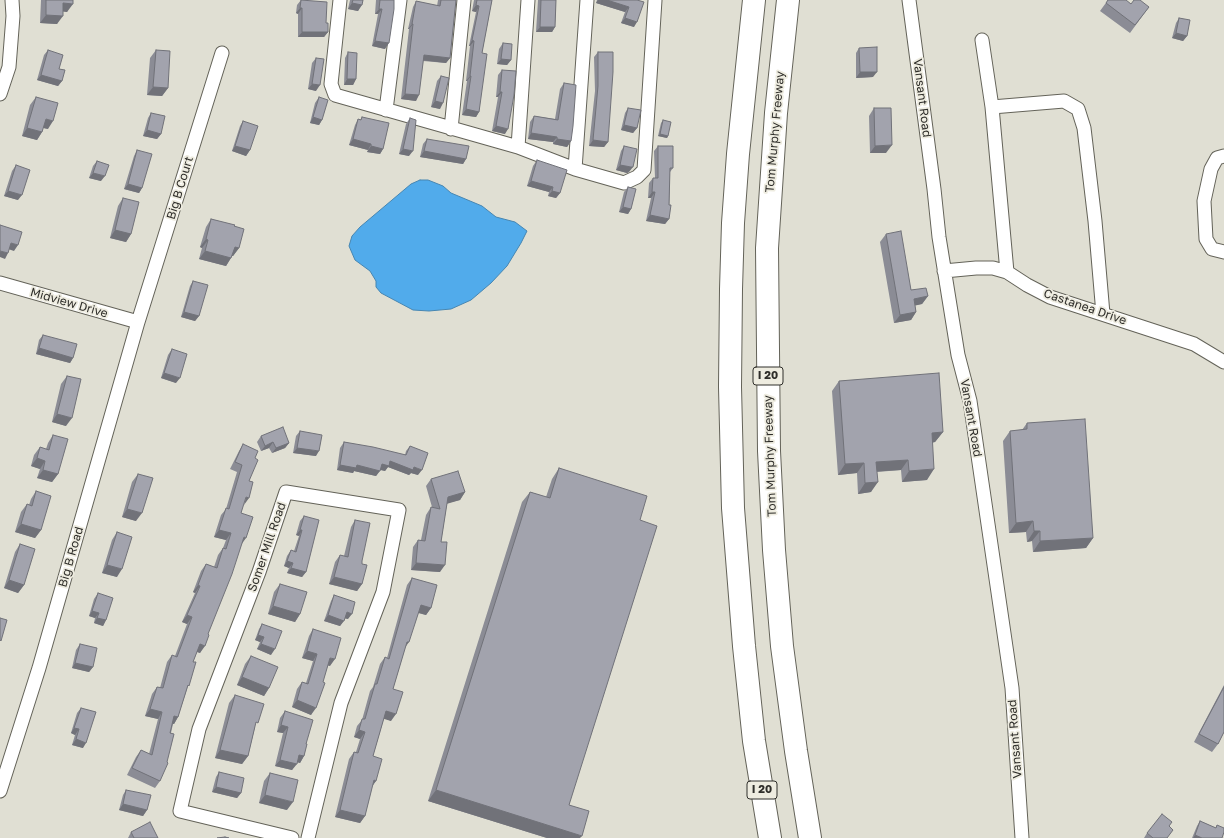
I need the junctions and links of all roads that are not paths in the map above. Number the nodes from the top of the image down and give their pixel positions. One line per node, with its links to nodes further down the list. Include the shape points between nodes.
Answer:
1 (12, 0): 13 (street, via 9,67)
2 (340, 0): 15 (street, via 331,84 335,95)
3 (400, 0): 15 (street)
4 (464, 0): 16 (street)
5 (528, 0): 17 (street)
6 (587, 0): 19 (street)
7 (655, 0): 19 (street, via 644,170 637,177 624,183)
8 (754, 0): 27 (highway, I 20, via 733,223 730,387 733,508)
9 (788, 0): 28 (highway, Tom Murphy Freeway / I 20, via 776,113 767,248 768,387 774,550 782,646)
10 (909, 0): 21 (street, Vansant Road)
11 (982, 40): 14 (street)
12 (222, 53): 25 (street, Big B Court)
13 (0, 94)
14 (992, 107): 22 (street); 24 (street, via 1064,101 1078,110 1084,128)
15 (386, 110): 16 (street)
16 (451, 128): 17 (street)
17 (518, 147): 19 (street)
18 (1224, 156): 20 (street, via 1217,158 1211,169 1204,201 1206,239 1212,248)
19 (575, 169)
20 (1224, 252)
21 (944, 270): 22 (street, Castanea Drive, via 993,268); 36 (street, Vansant Road, via 958,355 970,401 1012,688)
22 (1007, 272): 24 (street, Castanea Drive, via 1050,296)
23 (0, 283): 25 (street, Midview Drive)
24 (1104, 314): 26 (street, Castanea Drive, via 1194,344)
25 (138, 322): 29 (street, Big B Road, via 41,661)
26 (1224, 362)
27 (754, 741): 32 (highway); 33 (highway, I 20)
28 (796, 751): 34 (highway, Tom Murphy Freeway / I 20); 35 (highway)
29 (0, 791)
30 (292, 838): 31 (street, Somer Mill Road, via 180,811 199,729 259,572 286,492 399,510 383,592 341,703)
31 (308, 838)
32 (757, 838)
33 (770, 838)
34 (810, 838)
35 (818, 838)
36 (1022, 838)

